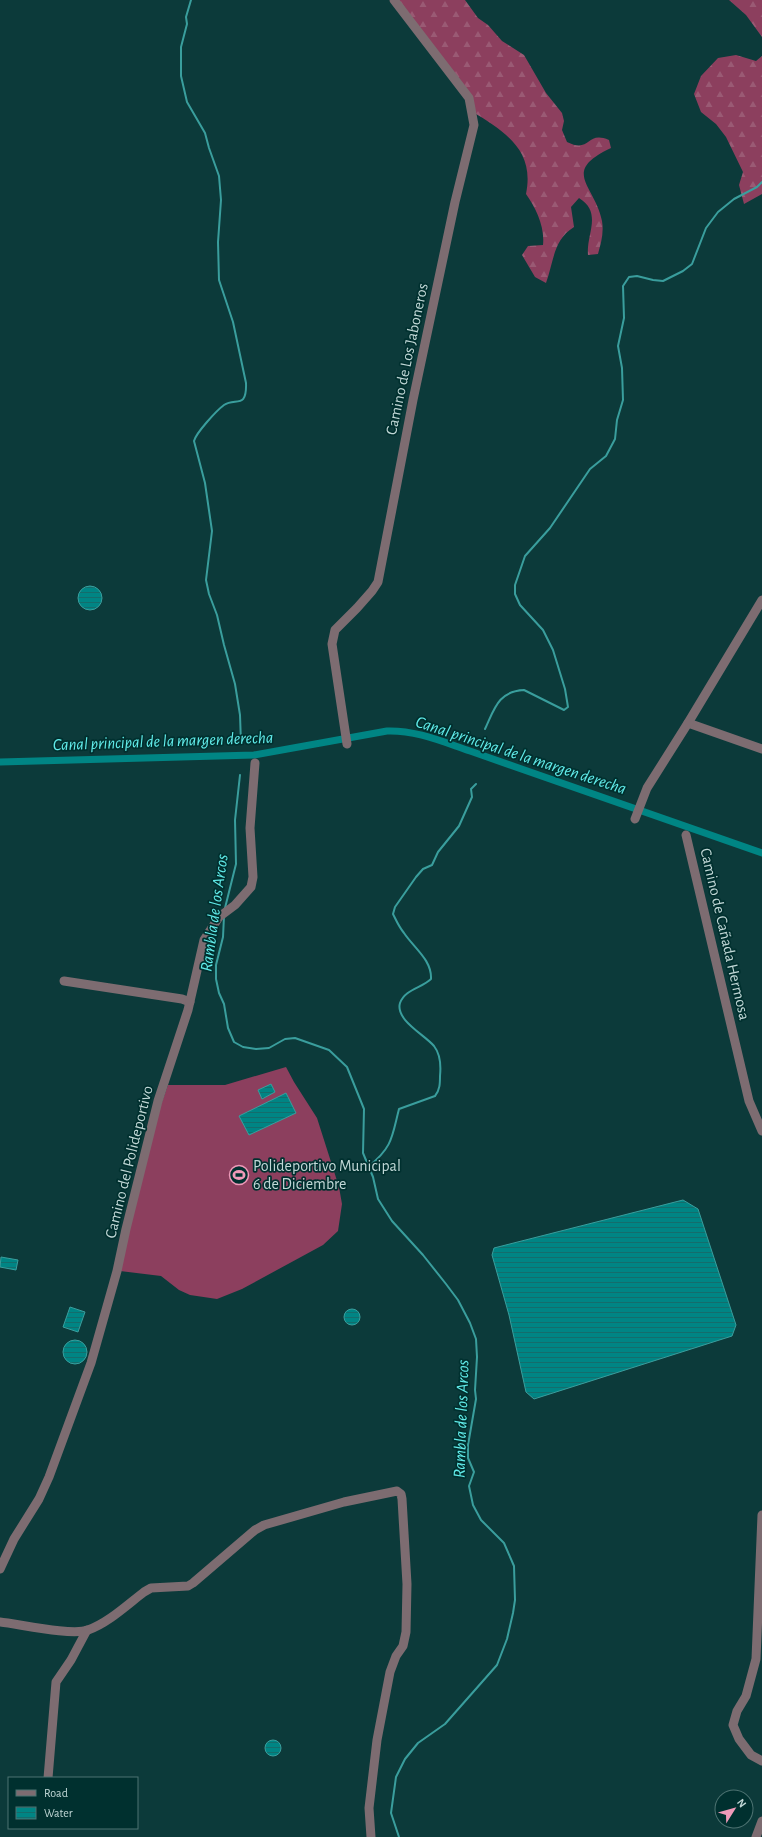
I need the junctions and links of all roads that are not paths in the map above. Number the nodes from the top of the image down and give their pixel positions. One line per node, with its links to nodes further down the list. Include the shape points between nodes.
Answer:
1 (394, 0): 4 (street, Camino de Los Jaboneros, via 469,98 474,125 414,394 378,582 335,630 332,644)
2 (762, 600): 3 (street)
3 (688, 724): 5 (street); 7 (street, via 647,788)
4 (347, 744)
5 (762, 749)
6 (255, 763): 10 (street, Camino del Polideportivo, via 250,828 253,877 251,887 235,905 219,917 204,940)
7 (636, 818)
8 (686, 835): 11 (street, Camino de Cañada Hermosa, via 749,1101)
9 (64, 981): 10 (street)
10 (190, 1002): 13 (street, Camino del Polideportivo, via 158,1101 117,1271 91,1363 49,1477)
11 (762, 1131)
12 (762, 1515): 16 (street, via 756,1660 746,1696 733,1724 739,1739 751,1754)
13 (0, 1569)
14 (0, 1622): 15 (street, via 64,1631)
15 (87, 1630): 17 (street, via 56,1682); 19 (street, via 151,1588 188,1586 264,1525 344,1502 397,1491 402,1499 407,1610 403,1646 390,1672 377,1740 369,1808)
16 (762, 1761)
17 (48, 1777)
18 (762, 1822): 20 (street)
19 (371, 1837)
20 (756, 1837)

